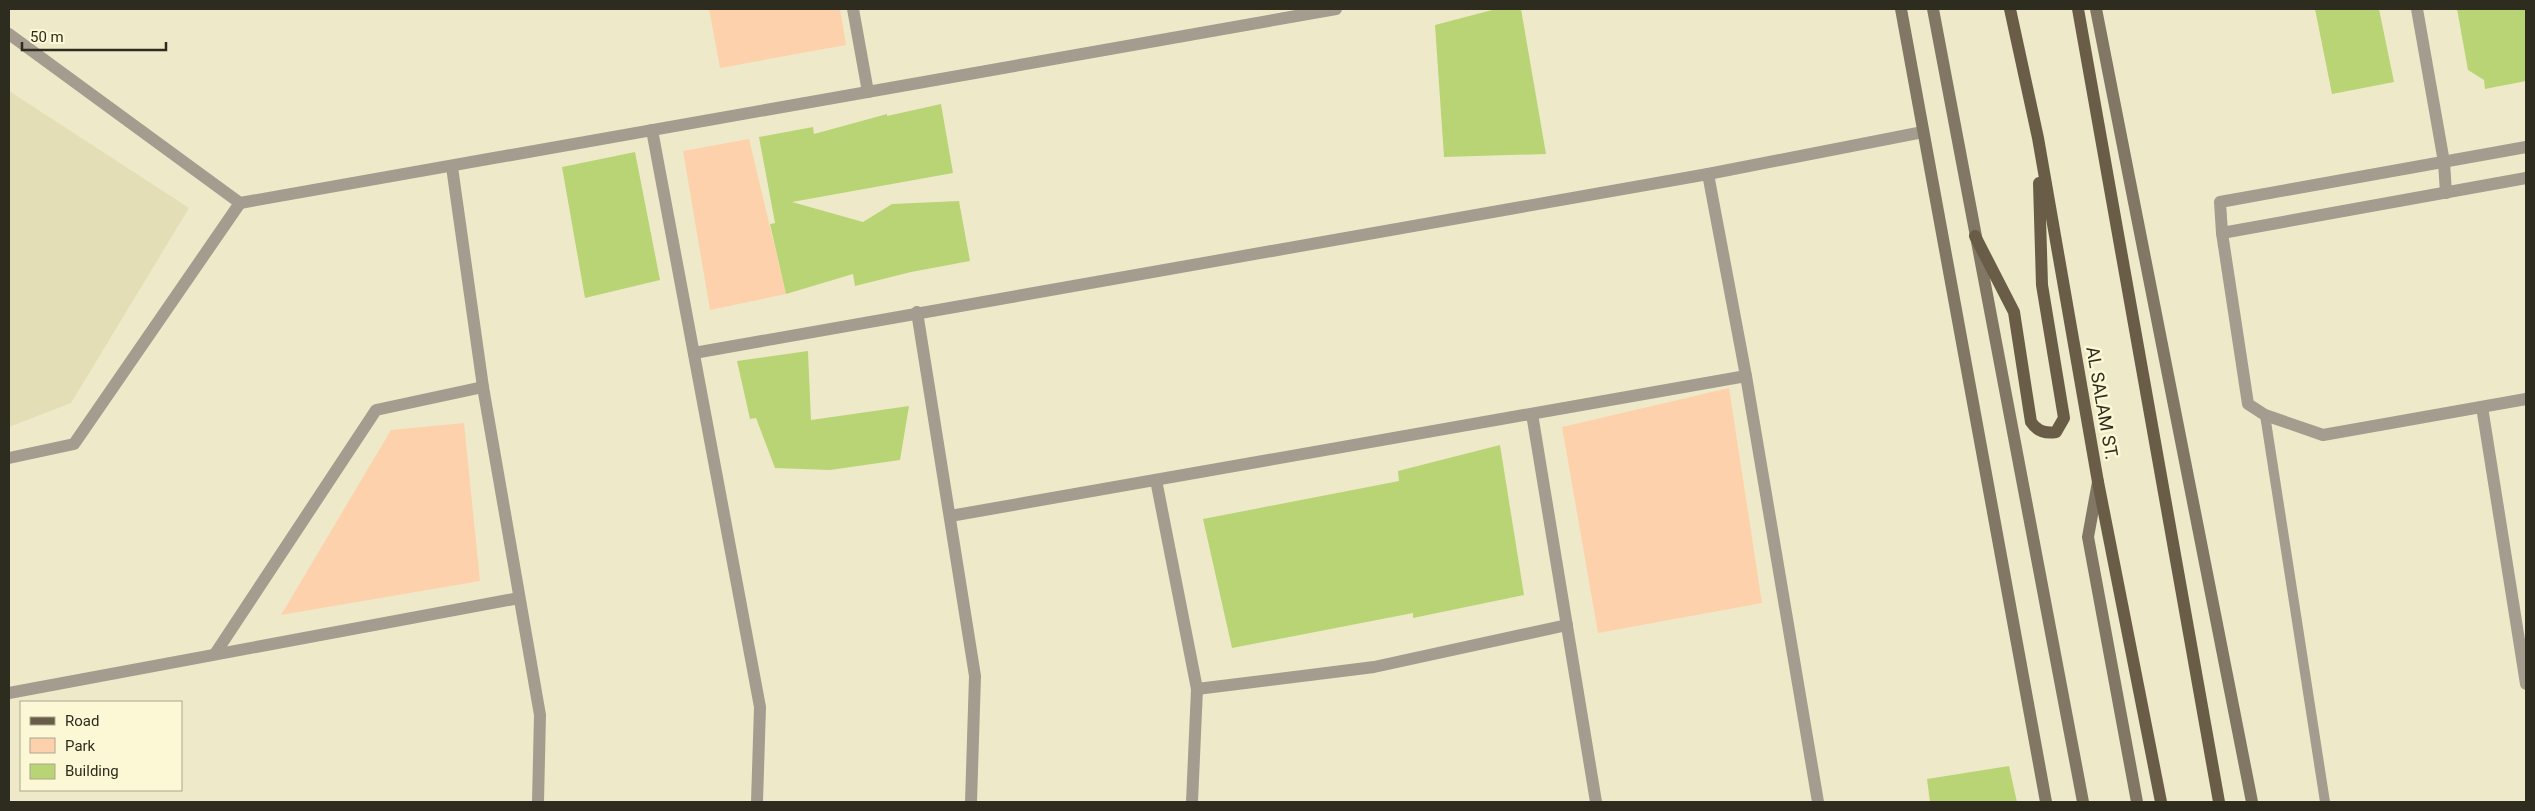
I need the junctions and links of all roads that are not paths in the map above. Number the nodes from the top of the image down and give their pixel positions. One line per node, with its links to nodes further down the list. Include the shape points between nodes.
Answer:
1 (853, 9): 10 (street)
2 (1336, 9): 10 (street)
3 (1901, 9): 12 (main road)
4 (1933, 9): 22 (main road)
5 (2010, 9): 13 (main road, AL SALAM ST.)
6 (2078, 9): 51 (main road)
7 (2096, 9): 52 (main road)
8 (2417, 9): 15 (street)
9 (9, 34): 20 (street)
10 (868, 92): 11 (street)
11 (652, 130): 16 (street); 24 (street)
12 (1923, 132): 17 (street); 47 (main road)
13 (2038, 138): 22 (main road, via 2042,285 2064,418 2056,432 2036,429 2031,422 2014,312); 33 (main road, AL SALAM ST.)
14 (2526, 147): 15 (street)
15 (2444, 162): 19 (street); 21 (street, via 2220,202)
16 (452, 167): 20 (street); 26 (street)
17 (1708, 174): 23 (street); 25 (street)
18 (2526, 178): 19 (street)
19 (2446, 193): 21 (street)
20 (240, 203): 31 (street, via 74,444)
21 (2222, 232): 30 (street, via 2248,404)
22 (1975, 236): 48 (main road)
23 (917, 312): 24 (street); 34 (street)
24 (694, 353): 42 (street, via 760,707)
25 (1746, 376): 29 (street); 46 (street)
26 (483, 387): 35 (street); 37 (street, via 376,410)
27 (2526, 399): 28 (street)
28 (2482, 407): 30 (street, via 2323,436); 38 (street)
29 (1532, 414): 32 (street); 36 (street)
30 (2265, 415): 53 (lane)
31 (9, 458)
32 (1156, 480): 34 (street); 39 (street)
33 (2098, 482): 49 (main road, via 2088,538); 50 (main road, AL SALAM ST.)
34 (950, 516): 43 (street, via 976,676)
35 (519, 598): 37 (street); 41 (street, via 540,715)
36 (1567, 626): 39 (street, via 1374,667); 45 (street)
37 (215, 654): 40 (street)
38 (2526, 684)
39 (1197, 690): 44 (street)
40 (9, 693)
41 (538, 802)
42 (757, 802)
43 (971, 802)
44 (1192, 802)
45 (1596, 802)
46 (1818, 802)
47 (2046, 802)
48 (2083, 802)
49 (2137, 802)
50 (2161, 802)
51 (2219, 802)
52 (2252, 802)
53 (2325, 802)

